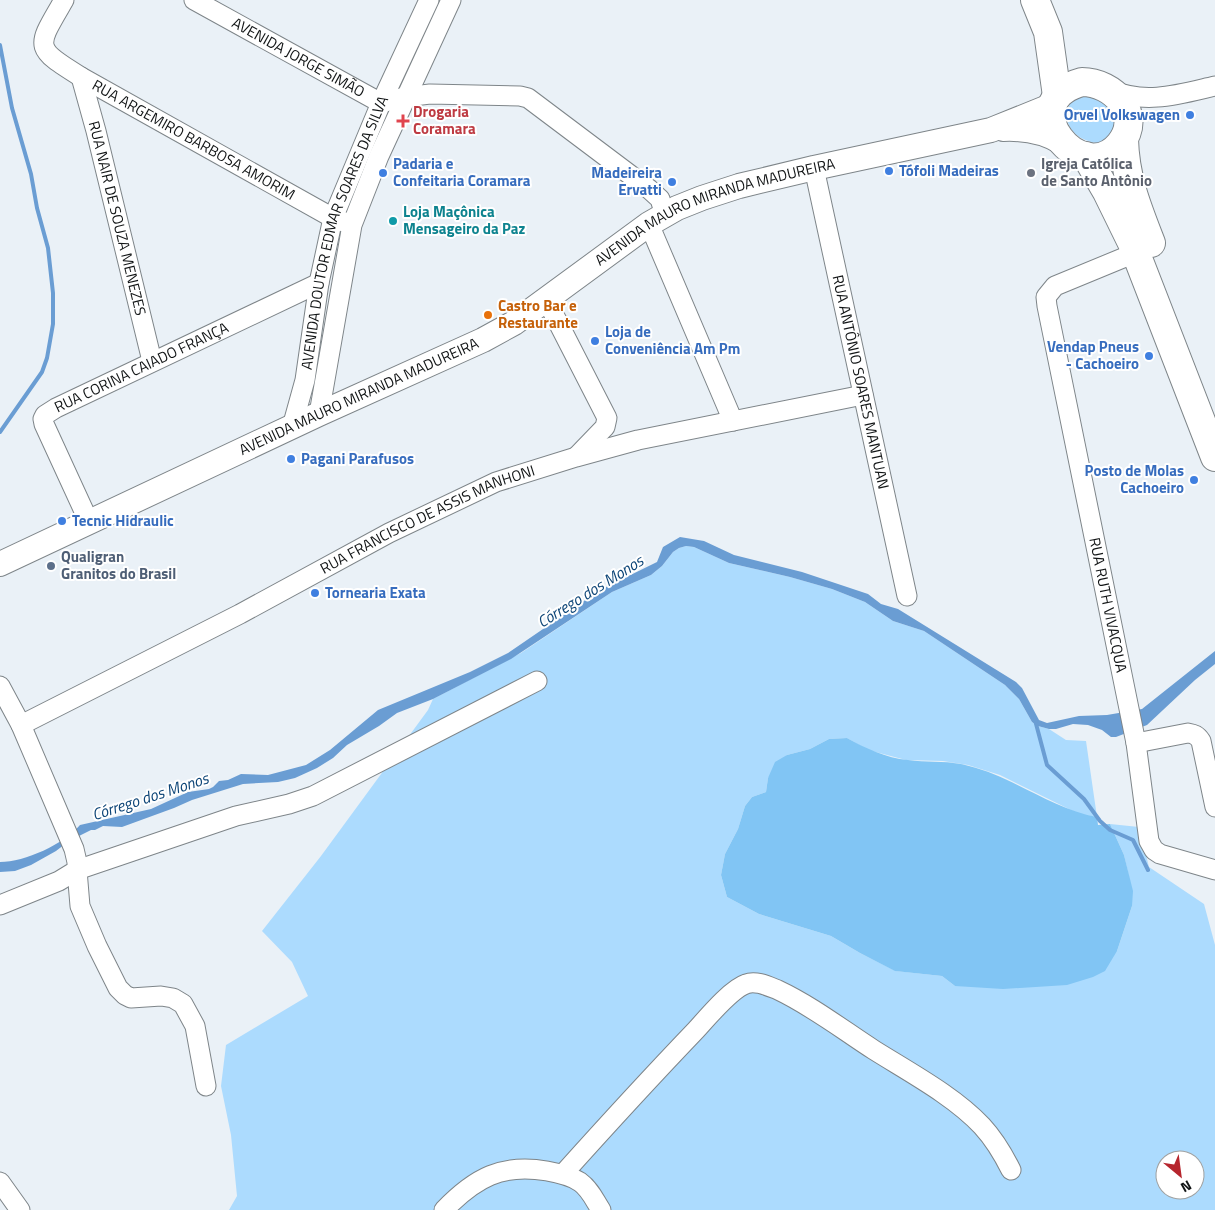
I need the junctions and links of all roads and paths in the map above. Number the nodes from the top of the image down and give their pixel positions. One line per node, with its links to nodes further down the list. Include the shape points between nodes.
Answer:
1 (64, 0): 9 (street, RUA ARGEMIRO BARBOSA AMORIM, via 43,44 51,58)
2 (194, 0): 15 (street, AVENIDA JORGE SIMÃO)
3 (429, 0): 7 (street, AVENIDA DOUTOR EDMAR SOARES DA SILVA)
4 (451, 0): 8 (street, AVENIDA DOUTOR EDMAR SOARES DA SILVA)
5 (1035, 0): 6 (highway)
6 (1048, 32): 10 (highway, via 1076,66); 14 (highway)
7 (410, 42): 8 (street); 15 (street, AVENIDA DOUTOR EDMAR SOARES DA SILVA)
8 (427, 50): 13 (street, AVENIDA DOUTOR EDMAR SOARES DA SILVA)
9 (81, 77): 21 (street, RUA ARGEMIRO BARBOSA AMORIM); 27 (street, RUA NAIR DE SOUZA MENEZES)
10 (1104, 86): 12 (street, via 1124,95 1144,98); 14 (highway, via 1092,82 1072,84); 17 (highway, via 1124,104 1128,121)
11 (1215, 86): 12 (street)
12 (1170, 96): 17 (street, via 1149,108)
13 (405, 97): 15 (street, AVENIDA JORGE SIMÃO); 22 (street, AVENIDA JORGE SIMÃO, via 430,94 528,98 660,199); 23 (street, AVENIDA DOUTOR EDMAR SOARES DA SILVA)
14 (1055, 101): 16 (main road); 18 (highway, via 1051,122)
15 (381, 103): 21 (street, AVENIDA DOUTOR EDMAR SOARES DA SILVA)
16 (992, 130): 18 (main road, via 1037,131); 20 (main road, AVENIDA MAURO MIRANDA MADUREIRA)
17 (1126, 134): 19 (highway, via 1112,152); 29 (highway, via 1124,156 1131,192)
18 (1062, 143): 19 (highway)
19 (1086, 156): 24 (highway, via 1112,200)
20 (814, 168): 22 (main road, AVENIDA MAURO MIRANDA MADUREIRA, via 702,198); 28 (street, RUA ANTÔNIO SOARES MANTUAN)
21 (333, 218): 23 (street, RUA ARGEMIRO BARBOSA AMORIM); 25 (street, AVENIDA DOUTOR EDMAR SOARES DA SILVA)
22 (657, 219): 26 (main road, AVENIDA MAURO MIRANDA MADUREIRA); 31 (street, AVENIDA JORGE SIMÃO)
23 (352, 225): 30 (street, AVENIDA DOUTOR EDMAR SOARES DA SILVA)
24 (1135, 253): 34 (highway); 41 (street, RUA RUTH VIVACQUA, via 1055,286 1046,297)
25 (319, 283): 27 (street, RUA CORINA CAIADO FRANÇA); 32 (street, AVENIDA DOUTOR EDMAR SOARES DA SILVA, via 305,380)
26 (546, 299): 30 (main road, AVENIDA MAURO MIRANDA MADUREIRA, via 483,340); 33 (street, via 607,418 605,426)
27 (152, 361): 35 (street, RUA CORINA CAIADO FRANÇA, via 56,408 43,419)
28 (863, 395): 31 (street, RUA FRANCISCO DE ASSIS MANHONI); 37 (street, RUA ANTÔNIO SOARES MANTUAN)
29 (1215, 408)
30 (319, 414): 32 (main road, AVENIDA MAURO MIRANDA MADUREIRA)
31 (734, 421): 33 (street, RUA FRANCISCO DE ASSIS MANHONI)
32 (292, 427): 35 (main road, AVENIDA MAURO MIRANDA MADUREIRA)
33 (576, 456): 40 (street, RUA FRANCISCO DE ASSIS MANHONI, via 496,482)
34 (1215, 457)
35 (89, 522): 36 (main road, AVENIDA MAURO MIRANDA MADUREIRA)
36 (0, 564)
37 (907, 596)
38 (537, 681): 43 (street, via 313,796 226,819)
39 (0, 686): 40 (street)
40 (21, 724): 43 (street, via 74,849)
41 (1135, 738): 42 (street, via 1188,733 1198,736); 44 (street, RUA RUTH VIVACQUA, via 1151,846 1160,854)
42 (1215, 807)
43 (77, 870): 45 (street, via 59,881); 46 (street, via 80,906 118,988 131,998 161,996 183,1004 195,1026)
44 (1215, 870)
45 (0, 905)
46 (206, 1086)
47 (1011, 1170): 48 (street, via 1002,1151 981,1125 947,1096 779,990 754,983 739,987 721,1003)
48 (563, 1174): 51 (street, via 506,1170 474,1183); 52 (street, via 580,1182)
49 (0, 1182): 50 (street)
50 (20, 1210)
51 (444, 1210)
52 (601, 1210)

